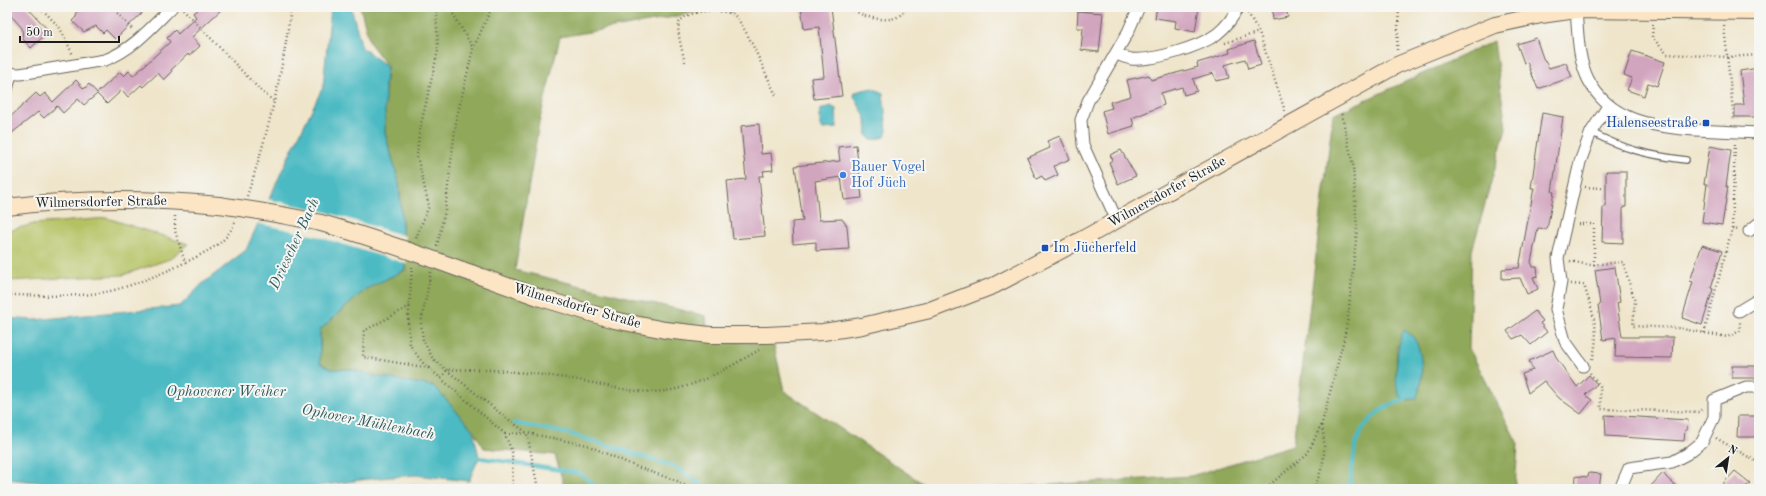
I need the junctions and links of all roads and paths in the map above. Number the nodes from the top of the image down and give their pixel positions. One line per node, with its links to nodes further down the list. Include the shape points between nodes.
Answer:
1 (40, 7): 29 (path, via 60,28)
2 (112, 7): 24 (path)
3 (172, 7): 24 (street)
4 (178, 7): 35 (path, via 186,11 261,91)
5 (291, 7): 35 (path, via 286,52)
6 (436, 7): 51 (path, via 438,51 419,133 418,156 429,206)
7 (448, 7): 8 (path, via 473,49)
8 (492, 7)
9 (733, 7): 20 (path)
10 (852, 7): 11 (path, via 860,15 868,18 899,16)
11 (908, 7)
12 (980, 7): 16 (path)
13 (1139, 7): 25 (street)
14 (1400, 7): 30 (path)
15 (1242, 9): 22 (path); 23 (street)
16 (993, 10)
17 (1576, 10): 18 (street, Wilmersdorfer Straße); 30 (street, Wilmersdorfer Straße, via 1495,25); 36 (street, via 1582,62 1588,79)
18 (1653, 11): 19 (street, Wilmersdorfer Straße); 27 (path, via 1652,37 1667,54)
19 (1723, 11): 21 (street, Wilmersdorfer Straße); 27 (path)
20 (730, 12): 28 (path, via 700,12 684,18 678,29); 33 (path, via 744,30)
21 (1759, 12)
22 (1259, 32): 23 (path, via 1226,43); 37 (path, via 1282,105)
23 (1216, 34): 25 (street, via 1197,45 1146,58 1131,58)
24 (140, 38): 29 (street, via 118,55 105,60)
25 (1117, 54): 46 (street, via 1088,101 1081,120 1081,129 1084,145)
26 (1759, 55): 27 (path)
27 (1727, 57): 39 (path)
28 (685, 62)
29 (77, 64): 31 (street)
30 (1397, 65): 34 (street, Wilmersdorfer Straße)
31 (9, 74): 32 (street)
32 (7, 90)
33 (777, 97)
34 (1337, 97): 37 (street, Wilmersdorfer Straße); 68 (path, via 1353,165 1357,230 1348,317)
35 (276, 102): 42 (path)
36 (1608, 106): 38 (street); 39 (street, via 1652,126)
37 (1291, 123): 46 (street, Wilmersdorfer Straße)
38 (1591, 132): 41 (lane, via 1636,152); 48 (street, via 1573,187)
39 (1735, 132): 40 (street); 49 (path)
40 (1759, 132)
41 (1686, 160)
42 (247, 197)
43 (175, 201): 44 (street, Wilmersdorfer Straße, via 104,199); 53 (path, via 175,231); 62 (street, Wilmersdorfer Straße, bridge, via 268,212 320,223 614,320 664,330 710,335)
44 (7, 207)
45 (238, 217): 53 (path, via 231,231 221,242)
46 (1117, 221): 62 (street, Wilmersdorfer Straße, via 995,285 930,310 823,332)
47 (1759, 223): 50 (street)
48 (1566, 224): 52 (street); 55 (path, via 1594,224)
49 (1732, 229): 50 (path); 61 (path)
50 (1749, 231)
51 (416, 242)
52 (1558, 258): 55 (path); 56 (street)
53 (185, 262): 57 (path, via 140,282 105,292 52,296)
54 (412, 265): 59 (path)
55 (1594, 265): 61 (path, via 1623,262 1635,302 1633,326 1677,328)
56 (1561, 282): 63 (street, via 1556,309 1565,341); 63 (path, via 1584,285 1596,324 1595,349)
57 (7, 294)
58 (1759, 299): 60 (street)
59 (410, 306): 64 (path, via 410,345); 64 (path, via 364,331 363,357)
60 (1740, 311): 61 (path, via 1740,331 1726,337)
61 (1704, 333)
62 (767, 335): 65 (path, via 763,348 708,378 666,391 641,391 560,377 475,368 447,370)
63 (1587, 365): 67 (path, via 1600,386 1601,408 1699,412)
64 (429, 368): 65 (path)
65 (441, 378): 70 (path)
66 (1759, 387): 67 (street, via 1746,387)
67 (1714, 400): 69 (street, via 1714,417)
68 (1322, 423): 78 (path, via 1308,453); 79 (path, via 1325,460)
69 (1707, 433): 72 (path); 80 (street, via 1702,442 1672,462 1629,468)
70 (505, 434): 75 (path, via 512,452); 77 (path, via 527,433 587,445)
71 (532, 455): 76 (path)
72 (1759, 463)
73 (362, 489): 74 (path, via 391,486)
74 (435, 489)
75 (514, 489)
76 (538, 489)
77 (691, 489)
78 (1263, 489)
79 (1314, 489)
80 (1620, 489)

